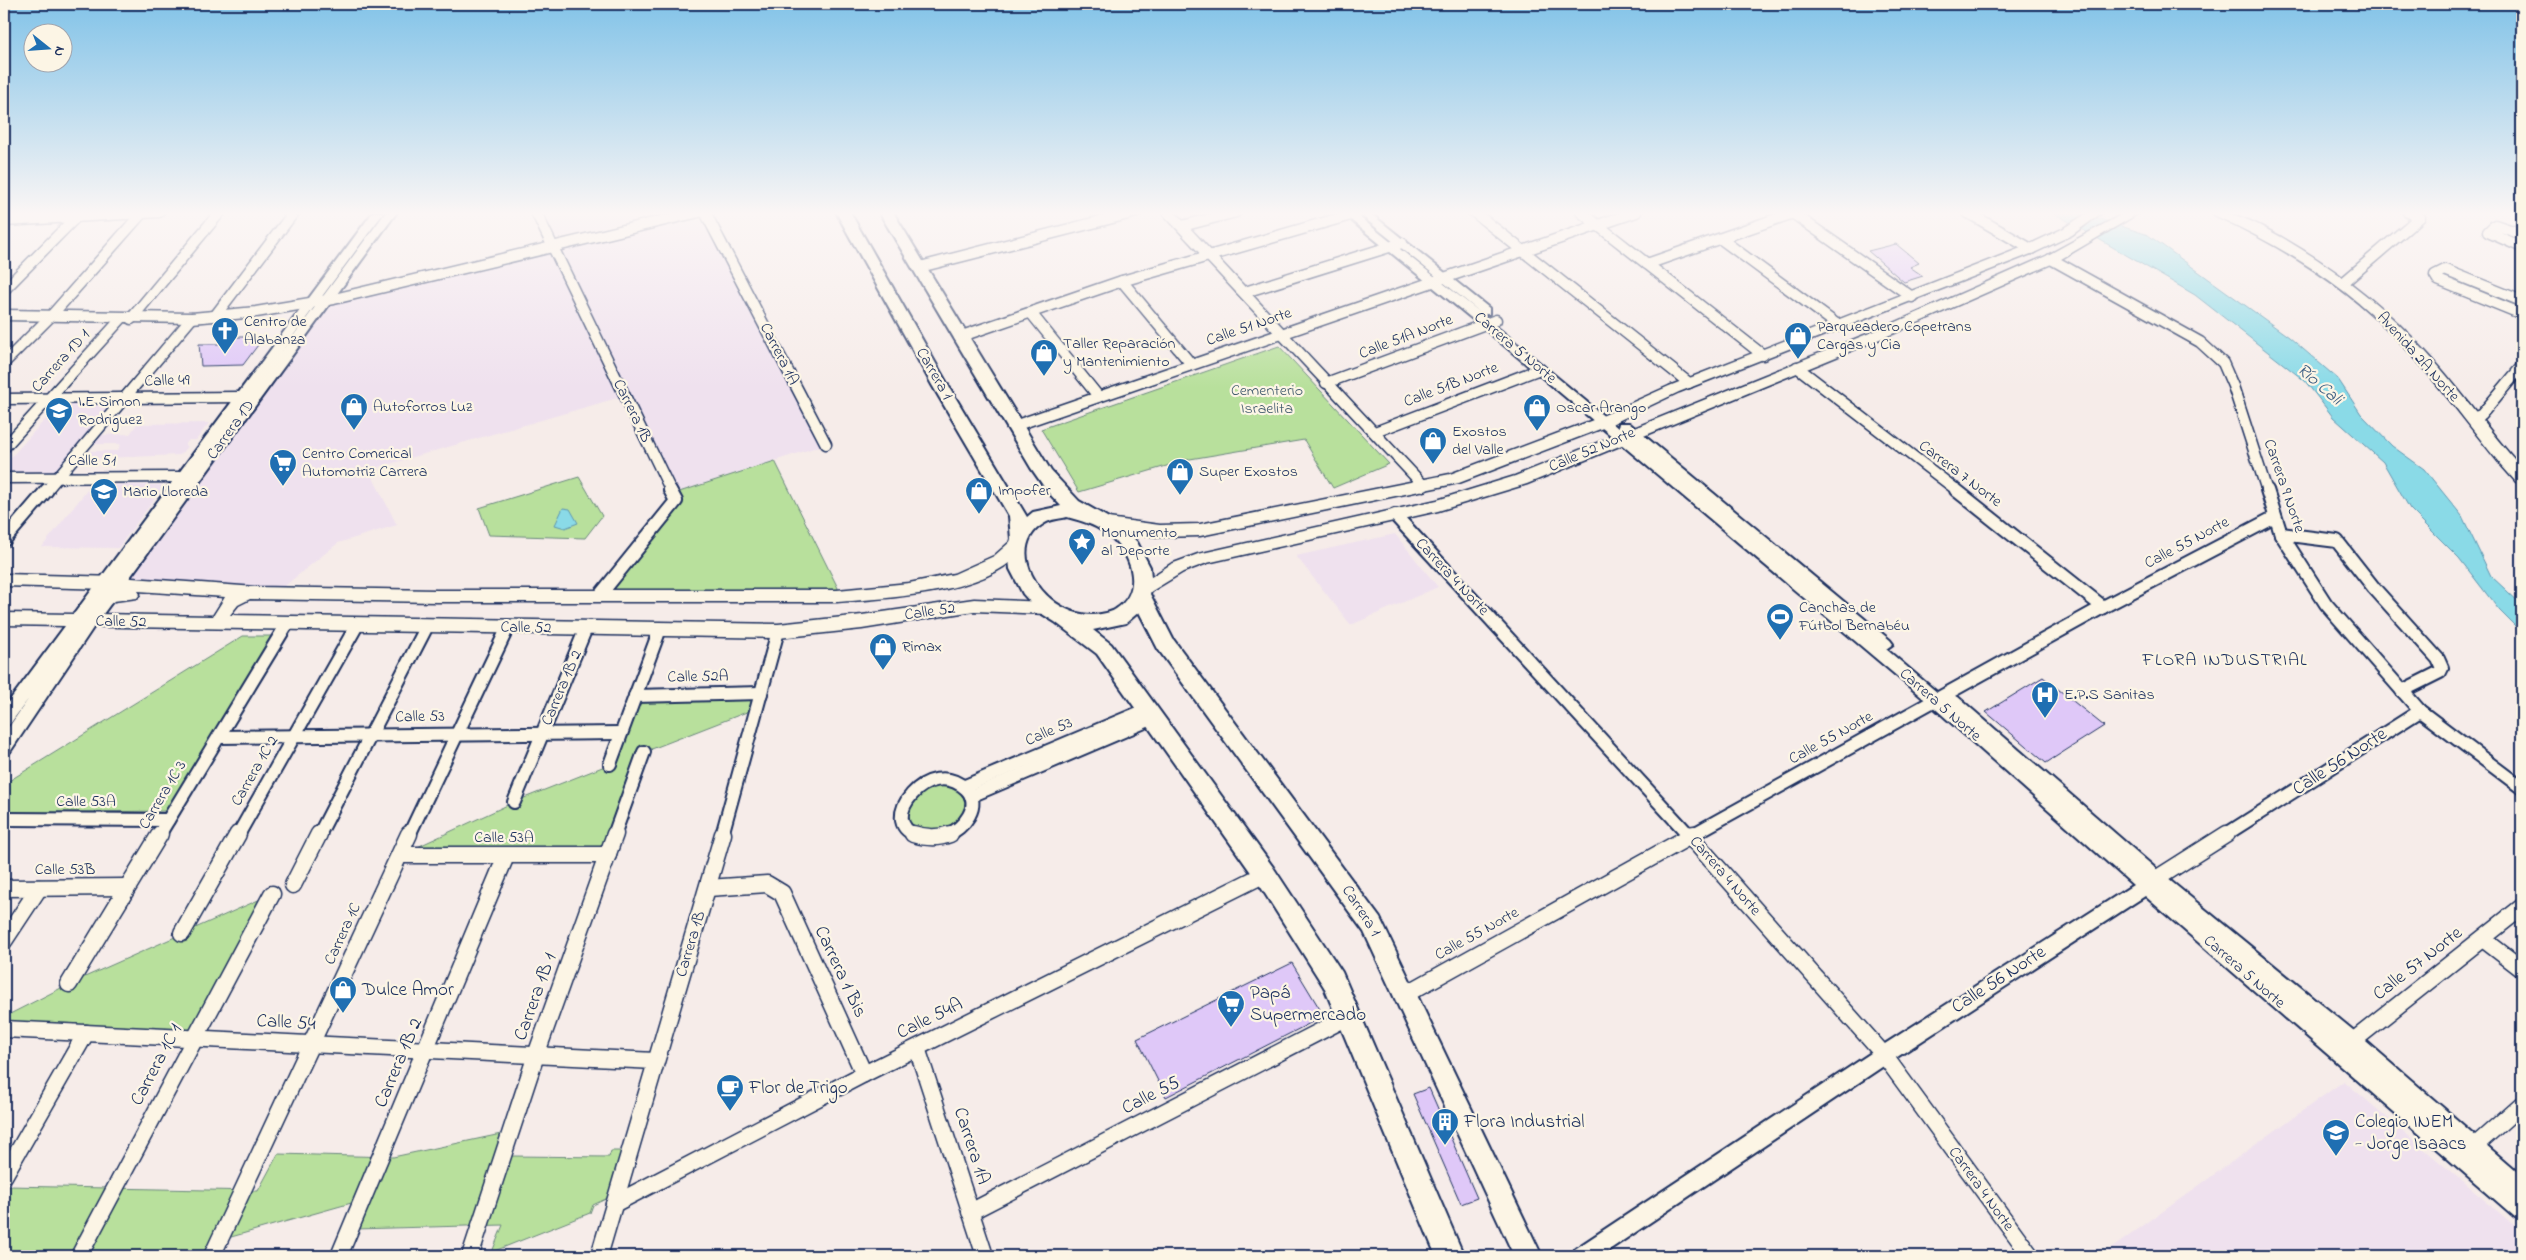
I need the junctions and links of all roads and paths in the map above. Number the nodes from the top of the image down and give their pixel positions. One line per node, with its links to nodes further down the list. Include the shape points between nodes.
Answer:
1 (23, 271): 35 (street)
2 (91, 271): 45 (street)
3 (168, 271): 48 (street, Carrera 1D 1)
4 (249, 271): 46 (street)
5 (335, 271): 41 (street, Carrera 1D)
6 (348, 271): 39 (street, Carrera 1D)
7 (454, 271): 39 (street)
8 (564, 271): 93 (street, Carrera 1B, via 676,501)
9 (736, 271): 72 (street, Carrera 1A)
10 (876, 271): 88 (main road, Carrera 1, via 1018,516)
11 (922, 271): 52 (main road)
12 (1157, 271): 32 (street)
13 (1225, 271): 36 (street)
14 (1313, 271): 36 (street)
15 (1419, 271): 34 (street, Carrera 5 Norte)
16 (1436, 271): 30 (street, Carrera 5 Norte)
17 (1465, 271): 30 (street, Calle 51 Norte)
18 (1550, 271): 60 (street)
19 (1656, 271): 53 (street)
20 (1764, 271): 50 (street)
21 (1875, 271): 38 (street)
22 (1975, 271): 31 (main road, Calle 52 Norte)
23 (2022, 271): 37 (main road, Calle 52 Norte)
24 (2072, 271): 84 (street, Carrera 9 Norte, via 2200,342 2223,364 2256,452)
25 (2329, 271): 33 (main road, Avenida 2A Norte)
26 (2333, 271): 33 (main road, Avenida 2A Norte)
27 (2358, 271): 33 (street)
28 (2444, 271): 43 (street, via 2435,276 2438,280)
29 (2447, 271): 40 (street)
30 (1445, 278): 34 (street, Calle 51 Norte); 49 (street, Carrera 5 Norte)
31 (1954, 279): 37 (main road, via 1972,287); 38 (main road, Calle 52 Norte)
32 (1122, 281): 42 (street); 55 (street)
33 (2346, 281): 68 (main road, Avenida 2A Norte, via 2406,339)
34 (1433, 282): 49 (street, Carrera 5 Norte); 51 (street, Calle 51 Norte)
35 (4, 290)
36 (1245, 292): 51 (street)
37 (1970, 292): 57 (main road, Calle 52 Norte, via 1892,329)
38 (1912, 297): 50 (main road, Calle 52 Norte)
39 (327, 300): 41 (street); 90 (street, Carrera 1D)
40 (2522, 301)
41 (311, 303): 46 (street); 63 (street, Carrera 1D)
42 (1031, 313): 52 (street); 62 (street)
43 (2522, 314)
44 (4, 315): 45 (street)
45 (51, 316): 48 (street); 54 (street)
46 (215, 316): 47 (street)
47 (192, 318): 48 (street); 64 (street)
48 (126, 319): 66 (street, Carrera 1D 1)
49 (1491, 321): 58 (street, Carrera 5 Norte); 59 (street, Calle 51A Norte); 70 (street, Carrera 5 Norte)
50 (1839, 326): 53 (main road, Calle 52 Norte)
51 (1280, 333): 55 (street, Calle 51 Norte); 59 (street)
52 (959, 337): 69 (main road)
53 (1763, 355): 60 (main road, Calle 52 Norte)
54 (4, 363)
55 (1191, 364): 62 (street, Calle 51 Norte)
56 (2522, 366): 68 (street)
57 (1796, 367): 67 (main road, Calle 52 Norte); 94 (street, Carrera 7 Norte, via 2033,549)
58 (1540, 369): 70 (street, Carrera 5 Norte); 71 (street, Calle 51B Norte)
59 (1326, 383): 71 (street)
60 (1689, 383): 61 (main road, Calle 52 Norte)
61 (1674, 388): 67 (main road, via 1669,395 1674,403); 70 (main road, Calle 52 Norte, via 1622,417)
62 (1098, 396): 69 (street, Calle 51 Norte)
63 (241, 397): 64 (street, Calle 49); 76 (street, Carrera 1D)
64 (122, 398): 66 (street, Calle 49); 78 (street)
65 (4, 399): 66 (street, Calle 49)
66 (48, 399): 73 (street, Carrera 1D 1)
67 (1697, 407): 70 (main road, Calle 52 Norte)
68 (2477, 417): 75 (main road, Avenida 2A Norte); 79 (main road, Avenida 2A Norte)
69 (1014, 426): 82 (main road, via 1064,500)
70 (1618, 427): 74 (main road, Calle 52 Norte); 80 (main road, Calle 52 Norte, via 1591,450); 109 (street, Carrera 5 Norte)
71 (1375, 432): 81 (street)
72 (826, 444)
73 (4, 448)
74 (1507, 458): 80 (main road, via 1522,456 1534,463 1534,472); 81 (main road, Calle 52 Norte, via 1453,479)
75 (2522, 465)
76 (182, 477): 78 (street, Calle 51); 90 (street, Carrera 1D)
77 (4, 478): 78 (street, Calle 51)
78 (55, 478): 87 (street)
79 (2522, 478)
80 (1521, 480): 83 (main road, Calle 52 Norte, via 1478,495)
81 (1424, 486): 85 (main road, Calle 52 Norte, via 1200,530 1160,531)
82 (1085, 514): 85 (main road); 88 (main road, via 1067,511 1048,514 1030,523)
83 (1395, 515): 92 (main road, Calle 52 Norte, via 1204,558 1176,568); 127 (street, Carrera 4 Norte)
84 (2275, 517): 86 (street, Carrera 9 Norte); 94 (street, Calle 55 Norte)
85 (1108, 524): 92 (main road, via 1126,540 1137,557 1142,573)
86 (2281, 534): 106 (street, Carrera 9 Norte, via 2326,604); 106 (street, via 2337,541 2438,659 2442,668 2440,672)
87 (4, 540)
88 (1018, 541): 93 (main road, Calle 52, via 996,564 972,576 892,591 807,597); 95 (main road, via 1017,561 1021,576 1034,596)
89 (4, 580): 90 (main road)
90 (110, 587): 91 (main road, Calle 52); 97 (main road)
91 (256, 593): 93 (main road, Calle 52); 98 (main road, via 236,598 222,610 222,619)
92 (1142, 593): 95 (main road, via 1125,613 1109,620 1090,623); 145 (main road, Carrera 1, via 1165,644 1372,925)
93 (600, 596)
94 (2103, 607): 109 (street, Calle 55 Norte)
95 (1055, 613): 105 (main road, Calle 52, via 974,605); 111 (main road, via 1104,649)
96 (4, 619): 97 (main road, Calle 52)
97 (83, 621): 98 (main road, Calle 52); 112 (street); 119 (street)
98 (235, 624): 99 (main road, Calle 52)
99 (286, 624): 100 (main road, Calle 52); 118 (street, Carrera 1C 3)
100 (357, 625): 101 (main road, Calle 52); 117 (street, Carrera 1C 2)
101 (428, 626): 102 (main road, Calle 52); 116 (street)
102 (508, 627): 103 (main road, Calle 52); 114 (street, Carrera 1C)
103 (586, 628): 104 (main road, Calle 52); 115 (street, Carrera 1B 2)
104 (660, 629): 105 (main road, Calle 52); 108 (street)
105 (778, 631): 107 (street, Carrera 1B)
106 (2402, 691): 110 (street, Carrera 9 Norte)
107 (761, 693): 108 (street, Calle 52A); 137 (street, Carrera 1B)
108 (635, 696): 113 (street)
109 (1940, 697): 127 (street, Calle 55 Norte); 132 (street, Carrera 5 Norte)
110 (2420, 711): 122 (street, Carrera 9 Norte); 132 (street, Calle 56 Norte)
111 (1151, 713): 123 (street, Calle 53); 131 (main road)
112 (4, 720)
113 (621, 733): 115 (street, Calle 53); 121 (street)
114 (456, 734): 115 (street, Calle 53); 116 (street, Calle 53); 128 (street, Carrera 1C)
115 (542, 734): 124 (street, Carrera 1B 2)
116 (370, 735): 117 (street, Calle 53); 133 (street)
117 (296, 736): 118 (street, Calle 53); 140 (street, Carrera 1C 2)
118 (219, 737): 126 (street, Carrera 1C 3)
119 (4, 747)
120 (644, 752): 129 (street, Carrera 1B 1)
121 (610, 764)
122 (2522, 788)
123 (968, 791): 123 (street, via 951,780 942,779 917,787 902,807 906,828 928,838 956,832 968,819 973,803)
124 (514, 802)
125 (4, 819): 126 (street, Calle 53A)
126 (168, 820): 136 (street, Carrera 1C 3)
127 (1690, 836): 145 (street, Calle 55 Norte); 155 (street, Carrera 4 Norte)
128 (400, 855): 130 (street, Calle 53A); 150 (street, Carrera 1C)
129 (608, 855): 130 (street, Calle 53A); 154 (street, Carrera 1B 1)
130 (506, 856): 153 (street, Carrera 1B 2)
131 (1265, 874): 146 (main road, via 1333,980); 151 (street, Calle 54A)
132 (2151, 882): 152 (street, Carrera 5 Norte); 155 (street, Calle 56 Norte)
133 (293, 885)
134 (4, 888): 135 (street, Calle 53B)
135 (40, 888): 136 (street, Calle 53B); 142 (street)
136 (127, 888): 144 (street, Carrera 1C 3)
137 (708, 888): 156 (street, Carrera 1B); 157 (street, Carrera 1 Bis, via 768,884 782,893)
138 (272, 894): 149 (street, Carrera 1C 1)
139 (2522, 907): 141 (street, Calle 57 Norte)
140 (182, 933)
141 (2483, 939): 143 (street); 152 (street, Calle 57 Norte)
142 (4, 941)
143 (2522, 969)
144 (69, 984)
145 (1406, 994): 172 (main road, Carrera 1)
146 (1350, 1016): 164 (street, Calle 55); 171 (main road)
147 (4, 1029): 148 (street, Calle 54)
148 (86, 1033): 149 (street, Calle 54); 160 (street)
149 (194, 1038): 150 (street, Calle 54); 165 (street, Carrera 1C 1)
150 (310, 1044): 153 (street, Calle 54); 166 (street, Carrera 1C)
151 (917, 1048): 157 (street, Calle 54A); 164 (street, Carrera 1A)
152 (2346, 1048): 159 (street, Carrera 5 Norte)
153 (427, 1050): 154 (street, Calle 54); 167 (street, Carrera 1B 2)
154 (536, 1055): 156 (street, Calle 54); 168 (street, Carrera 1B 1)
155 (1884, 1055): 173 (street, Calle 56 Norte); 174 (street, Carrera 4 Norte)
156 (655, 1061): 162 (street, Carrera 1B)
157 (864, 1074): 162 (street, Calle 54A)
158 (2522, 1104): 159 (street)
159 (2467, 1152): 161 (street, Carrera 5 Norte); 163 (street, Carrera 5 Norte)
160 (4, 1176)
161 (2522, 1189)
162 (614, 1204): 169 (street, Carrera 1B)
163 (2522, 1210)
164 (970, 1212): 170 (street, Carrera 1A)
165 (79, 1256)
166 (212, 1256)
167 (339, 1256)
168 (470, 1256)
169 (599, 1256)
170 (985, 1256)
171 (1450, 1256)
172 (1528, 1256)
173 (1582, 1256)
174 (2031, 1256)

